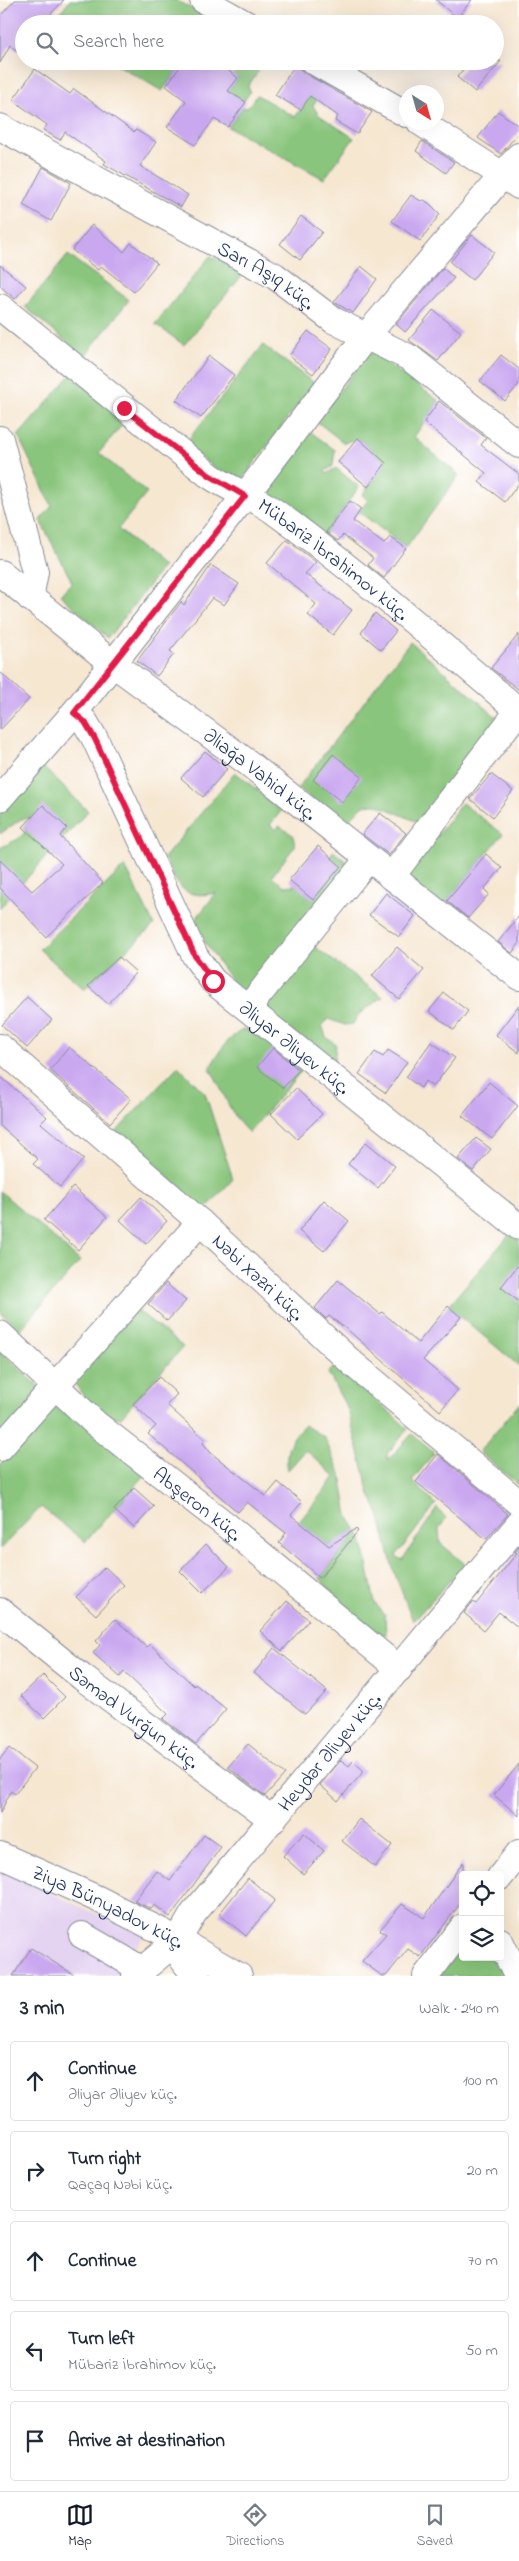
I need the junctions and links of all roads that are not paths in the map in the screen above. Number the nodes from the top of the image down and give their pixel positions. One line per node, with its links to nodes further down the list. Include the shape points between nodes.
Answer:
1 (203, 0): 2 (street)
2 (230, 15)
3 (329, 70): 4 (street)
4 (399, 110)
5 (0, 127): 9 (street, Sarı Aşıq küç., via 275,276 333,320)
6 (435, 130): 7 (street)
7 (514, 172): 9 (street)
8 (0, 307): 12 (street, Mübariz İbrahimov küç., via 209,475)
9 (367, 335): 11 (street, Sarı Aşıq küç., via 410,358); 12 (street)
10 (0, 439): 14 (street, via 35,572)
11 (519, 445)
12 (245, 496): 15 (street); 16 (street, Mübariz İbrahimov küç., via 273,511 323,548)
13 (0, 573): 14 (street, Əliağa Vahid küç.)
14 (30, 598): 15 (street, Əliağa Vahid küç.)
15 (112, 663): 17 (street); 19 (street, Əliağa Vahid küç., via 247,762)
16 (519, 711): 20 (street)
17 (74, 713): 18 (street); 22 (street, Əliyar Əliyev küç., via 85,722 95,739 195,956 213,981)
18 (0, 798)
19 (368, 859): 20 (street, Əliağa Vahid küç.); 22 (street)
20 (391, 877): 21 (street, Əliağa Vahid küç.)
21 (519, 977)
22 (248, 1008): 25 (street, Əliyar Əliyev küç.)
23 (0, 1047): 24 (street, Nəbi Xəzri küç.)
24 (200, 1222): 27 (street); 29 (street, Nəbi Xəzri küç., via 352,1363)
25 (519, 1227)
26 (0, 1334): 27 (street, Abşeron küç.)
27 (56, 1386): 28 (street); 32 (street, Abşeron küç., via 95,1423 226,1524)
28 (0, 1448)
29 (519, 1504)
30 (519, 1524): 32 (street, Heydər Əliyev küç.)
31 (0, 1611): 33 (street, Səməd Vurğun küç., via 83,1678)
32 (399, 1669): 33 (street, Heydər Əliyev küç.)
33 (272, 1820): 39 (street, Heydər Əliyev küç., via 193,1914)
34 (519, 1853): 36 (street)
35 (0, 1855): 39 (street, Ziya Bünyadov küç., via 98,1899)
36 (504, 1873)
37 (459, 1932): 44 (street)
38 (82, 1935): 41 (street)
39 (178, 1940): 41 (street, Heydər Əliyev küç.); 42 (street, via 181,1958); 43 (street, Ziya Bünyadov küç.)
40 (504, 1949): 45 (street)
41 (138, 1973)
42 (196, 1976)
43 (240, 1976)
44 (426, 1976)
45 (517, 1976)

